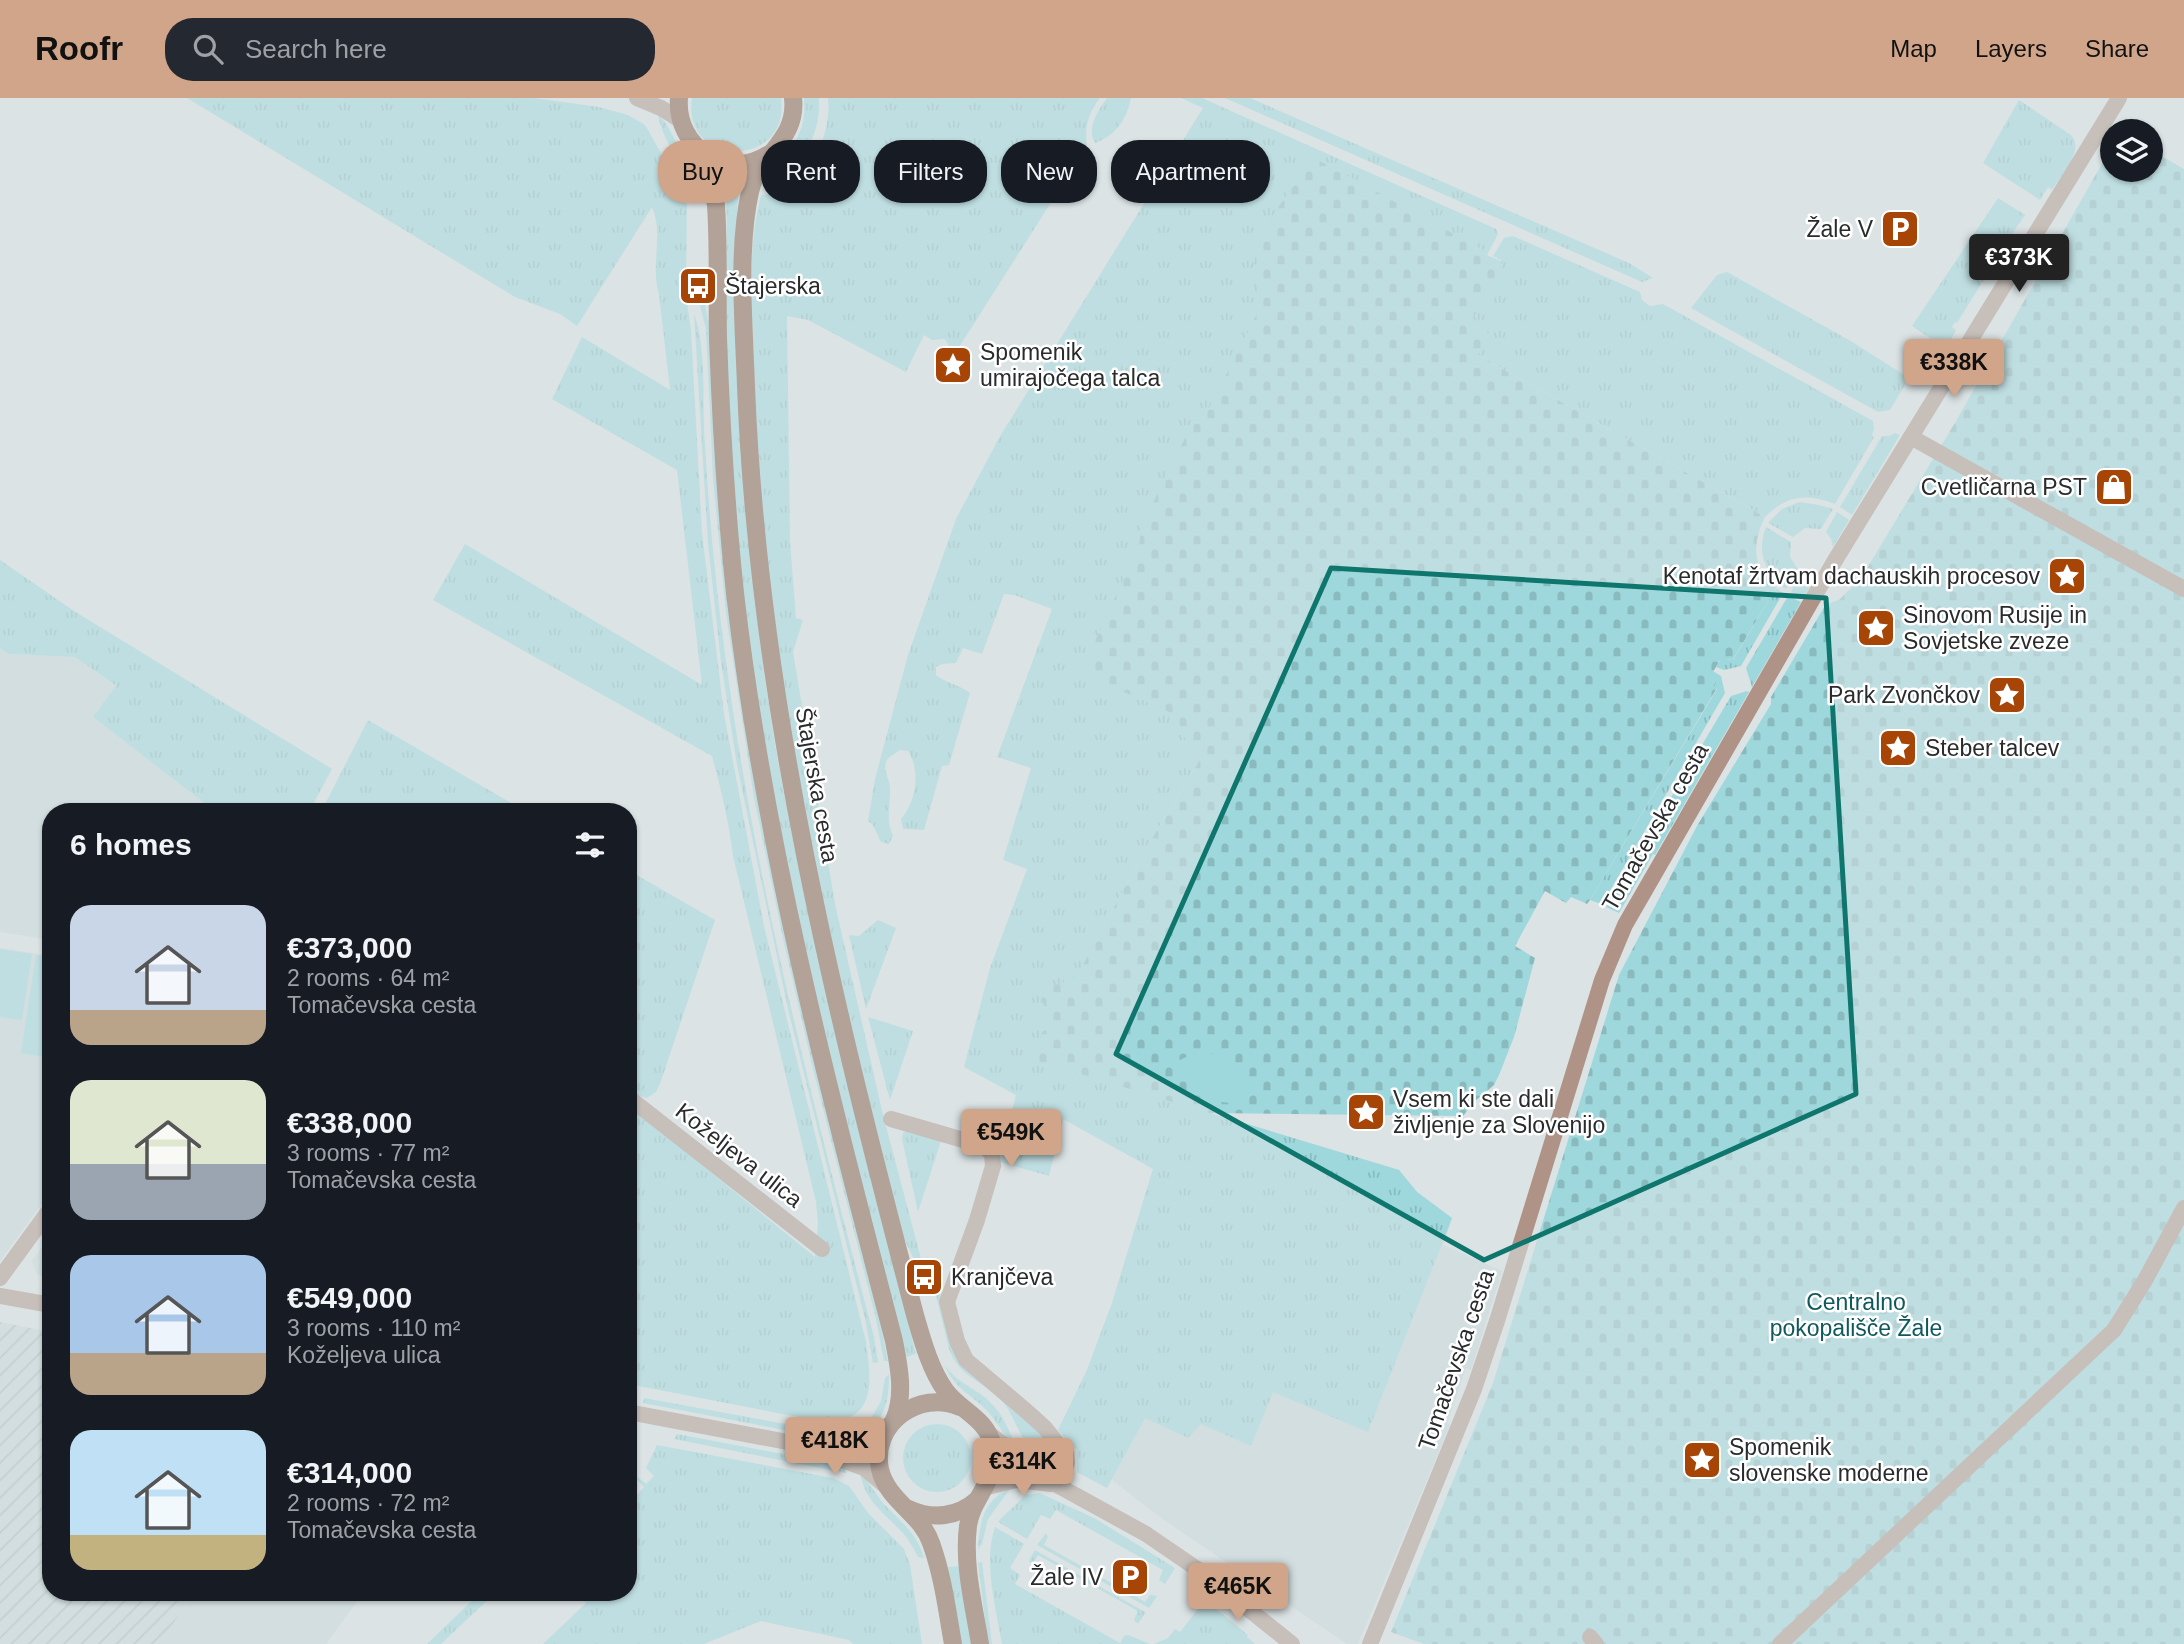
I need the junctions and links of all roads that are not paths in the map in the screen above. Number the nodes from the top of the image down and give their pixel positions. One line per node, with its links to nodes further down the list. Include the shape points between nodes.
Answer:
1 (637, 98): 5 (street)
2 (680, 98): 5 (main road)
3 (793, 98): 7 (main road, Štajerska cesta, via 790,127)
4 (2119, 98): 32 (street, Tomačevska cesta, via 1852,533 1625,925 1602,980 1474,1389)
5 (680, 120): 6 (main road)
6 (690, 140)
7 (782, 140)
8 (761, 167): 20 (main road, Štajerska cesta, via 750,192 745,232 751,467 761,580 790,783 820,928 912,1304 940,1380)
9 (716, 203): 22 (main road, via 723,460 747,685 801,964 894,1341 900,1391)
10 (1918, 441): 11 (street)
11 (2184, 589)
12 (637, 1104): 16 (street, Koželjeva ulica)
13 (891, 1119): 25 (street, via 990,1150 993,1166 985,1196 947,1302 966,1360 1045,1428 1066,1454)
14 (2184, 1208): 33 (street, via 2114,1330)
15 (42, 1220): 17 (street)
16 (822, 1249)
17 (0, 1278)
18 (0, 1296): 19 (street)
19 (42, 1303)
20 (963, 1408): 22 (main road, via 927,1402); 23 (main road, Štajerska cesta, via 979,1419)
21 (637, 1414): 24 (street)
22 (892, 1422): 24 (street, via 866,1442); 26 (main road, via 879,1456)
23 (988, 1433): 25 (street); 27 (main road, via 993,1470)
24 (798, 1444): 26 (street, via 859,1466)
25 (1057, 1485): 27 (street, via 1016,1480); 31 (street, via 1166,1547)
26 (887, 1487): 28 (main road)
27 (983, 1492): 28 (main road, via 957,1513 939,1516); 30 (main road, via 967,1536)
28 (902, 1505): 29 (main road, via 919,1521 931,1542)
29 (953, 1644)
30 (980, 1644)
31 (1292, 1644)
32 (1370, 1644)
33 (1780, 1644)

